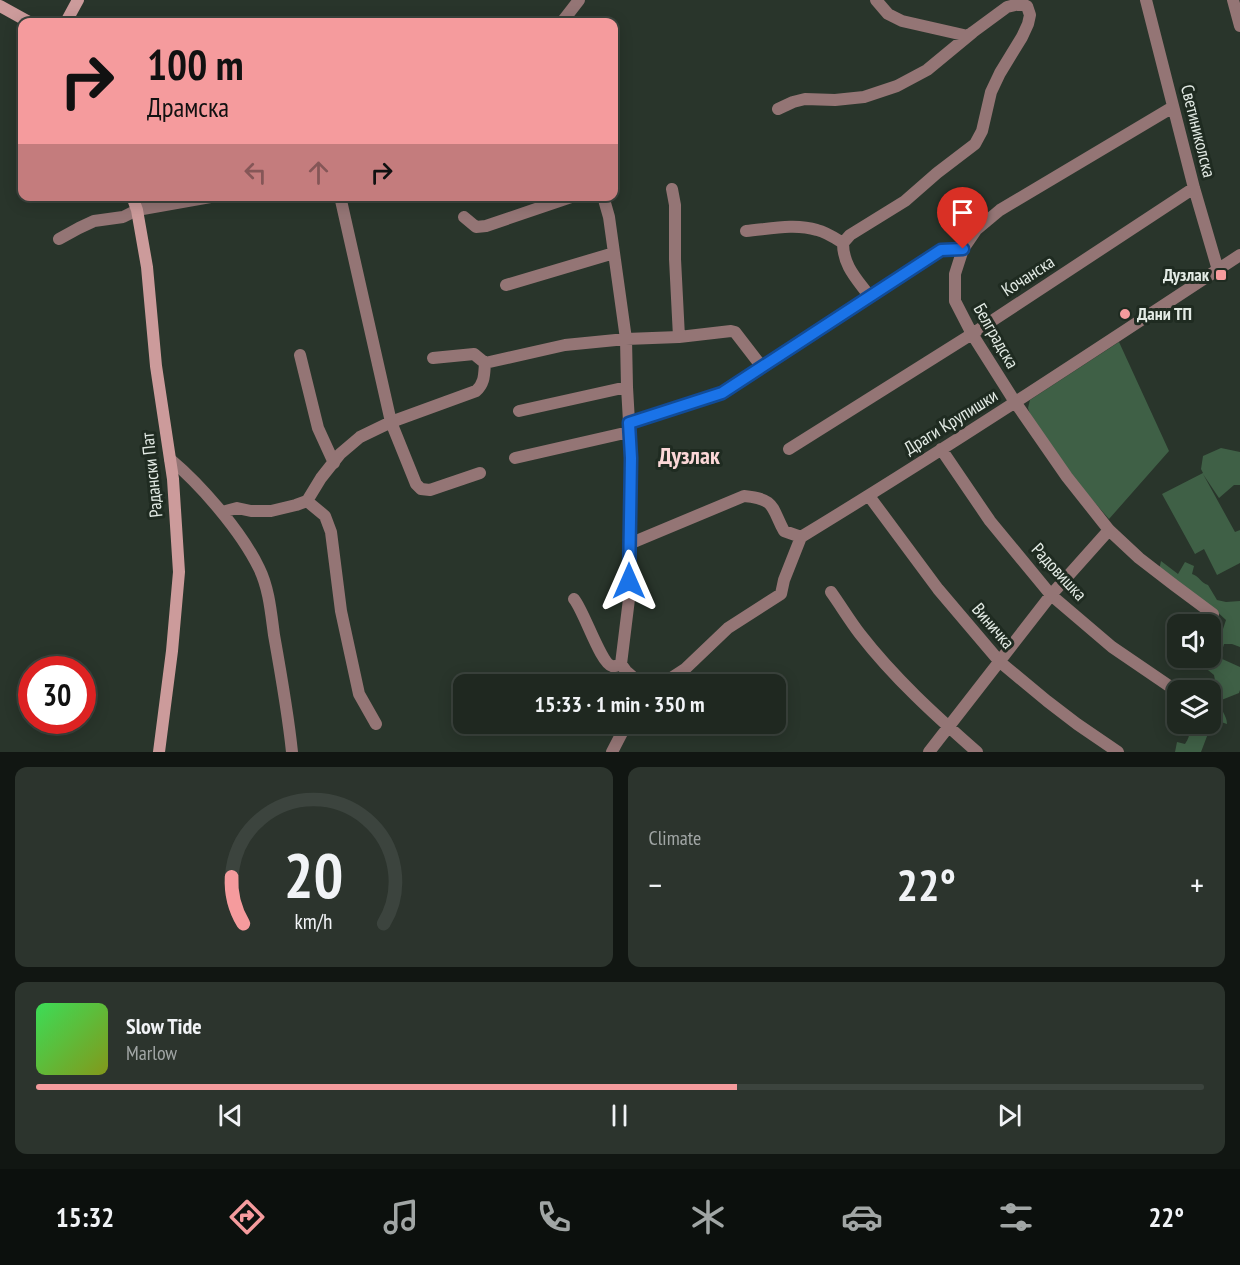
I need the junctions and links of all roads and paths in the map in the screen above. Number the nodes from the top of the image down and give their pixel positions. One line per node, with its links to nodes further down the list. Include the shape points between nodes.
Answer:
1 (78, 0): 8 (street)
2 (579, 0): 9 (street)
3 (876, 0): 11 (street, via 888,14 902,21)
4 (1146, 0): 12 (street, Светиниколска)
5 (1233, 0): 10 (street)
6 (0, 6): 7 (street)
7 (21, 18)
8 (68, 18)
9 (565, 18)
10 (1240, 26)
11 (968, 36): 13 (street, via 927,70 897,86 864,97 805,99); 26 (street, via 1007,8 1028,6 1028,24 1000,73 975,144 905,201)
12 (1173, 107): 14 (street, Светиниколска); 27 (street, Белградска, via 1000,210 976,230)
13 (778, 109)
14 (1194, 188): 30 (street, Светиниколска); 33 (street, Кочанска)
15 (672, 189): 34 (street)
16 (134, 201): 22 (street, Радански Пат)
17 (188, 201): 22 (street)
18 (336, 201): 43 (street, via 364,330)
19 (341, 201): 43 (street)
20 (559, 201): 23 (street, via 486,226 476,227)
21 (604, 201): 28 (street)
22 (137, 210): 25 (street, via 123,217 94,221); 48 (street, Радански Пат)
23 (464, 217)
24 (746, 231): 26 (street, via 806,227)
25 (59, 239)
26 (843, 243): 32 (street, via 848,267)
27 (963, 249): 32 (street, via 941,250); 33 (street, Белградска, via 955,274 955,301)
28 (614, 253): 31 (street); 35 (street)
29 (1240, 255): 30 (street, Драги Крупишки)
30 (1218, 270): 41 (street, Драги Крупишки)
31 (506, 285)
32 (870, 297): 39 (street)
33 (972, 334): 41 (street, Белградска); 45 (street, Кочанска)
34 (679, 337): 35 (street); 39 (street, via 735,332)
35 (626, 339): 38 (street, via 565,345); 40 (street)
36 (300, 355): 49 (street, via 318,428)
37 (433, 358): 38 (street, via 474,354)
38 (485, 363): 43 (street, via 482,386 476,391)
39 (762, 367): 44 (street, via 722,393)
40 (627, 387): 42 (street); 44 (street)
41 (1015, 402): 46 (street, Драги Крупишки); 54 (street, Белградска)
42 (519, 411)
43 (391, 422): 49 (street, via 360,437); 50 (street, via 416,484 422,489 430,490)
44 (629, 428): 47 (street); 56 (street)
45 (789, 448)
46 (941, 449): 51 (street, Драги Крупишки); 58 (street, Радовишка, via 990,520)
47 (515, 458)
48 (170, 459): 53 (street); 69 (street, Радански Пат, via 179,572)
49 (334, 463): 52 (street)
50 (480, 473)
51 (869, 496): 55 (street, Драги Крупишки); 61 (street, Виничка, via 938,589)
52 (307, 501): 53 (street, via 271,511 237,508); 66 (street, via 325,516 331,532 341,611 359,694)
53 (222, 512): 70 (street, via 260,569 267,592)
54 (1108, 530): 58 (street); 60 (street, Белградска)
55 (801, 537): 56 (street, via 784,531 768,501 744,496); 64 (street, via 781,594 728,628)
56 (629, 544): 62 (street, via 629,599)
57 (831, 592): 67 (street, via 877,654)
58 (1051, 595): 61 (street); 65 (street, Радовишка, via 1112,646)
59 (574, 599): 62 (street, via 603,658 609,666)
60 (1213, 614)
61 (1000, 662): 67 (street); 74 (street, Виничка)
62 (621, 664): 63 (street)
63 (630, 674)
64 (677, 674)
65 (1167, 684)
66 (376, 724)
67 (949, 727): 72 (street); 73 (street)
68 (621, 734): 71 (street)
69 (159, 752)
70 (292, 752)
71 (612, 752)
72 (929, 752)
73 (977, 752)
74 (1118, 752)

